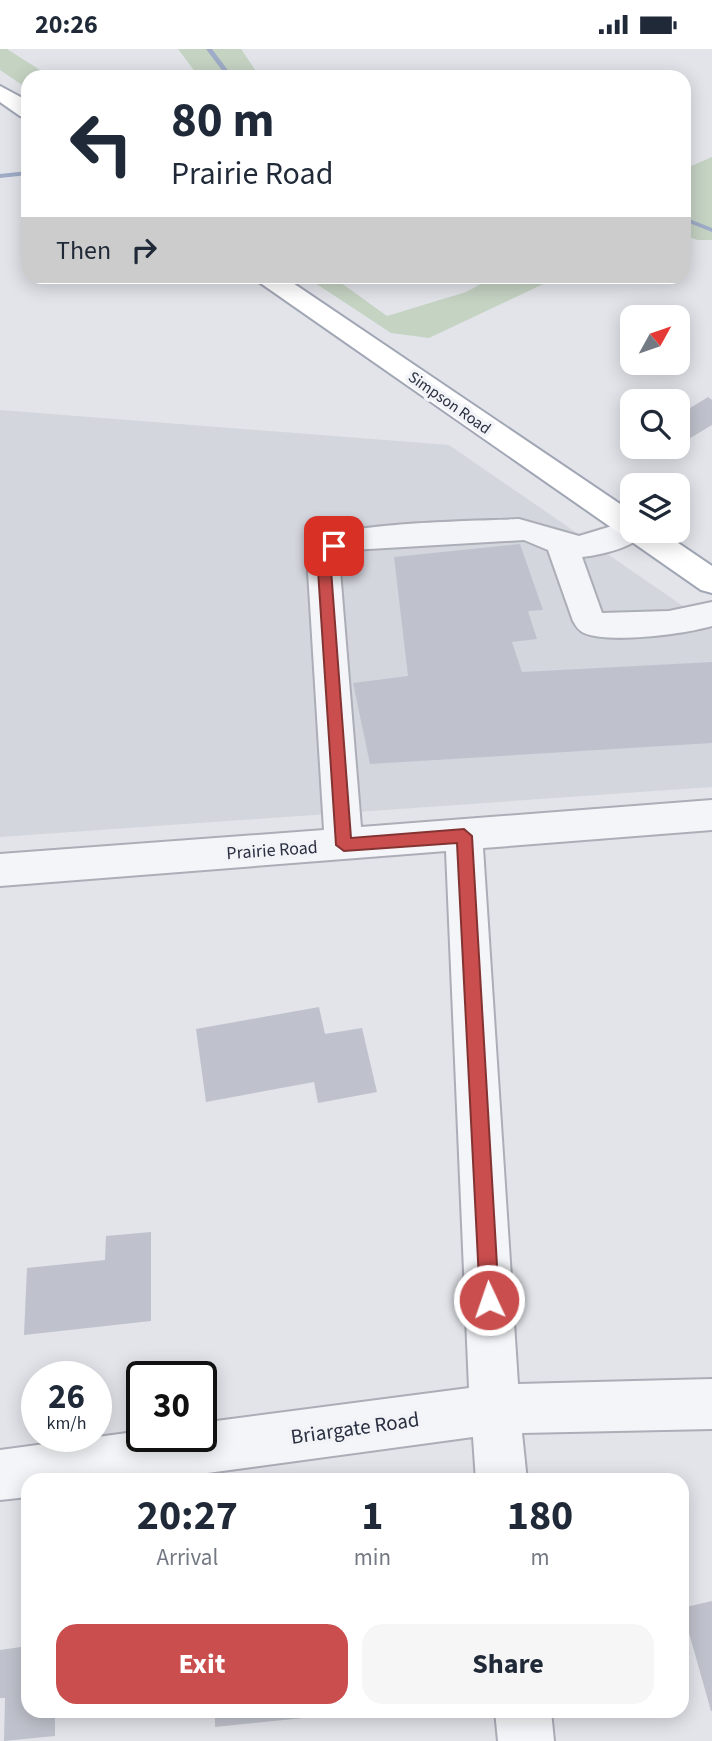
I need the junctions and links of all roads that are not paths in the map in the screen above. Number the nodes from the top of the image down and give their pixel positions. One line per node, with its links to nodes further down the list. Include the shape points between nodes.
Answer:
1 (0, 92): 2 (main road)
2 (21, 106)
3 (278, 284): 4 (main road, Simpson Road)
4 (620, 520)
5 (620, 534): 6 (street, via 582,547)
6 (561, 543): 9 (street, via 589,621 596,625 678,622); 12 (street, via 519,529 349,540 323,555)
7 (654, 543): 8 (main road, Simpson Road)
8 (712, 582)
9 (712, 614)
10 (712, 815): 11 (street, Prairie Road)
11 (464, 836): 12 (street, Prairie Road); 15 (street)
12 (344, 845): 13 (street, Prairie Road)
13 (0, 870)
14 (712, 1404): 15 (street, Briargate Road)
15 (495, 1409): 16 (street); 17 (street, Briargate Road)
16 (501, 1473)
17 (0, 1475)
18 (524, 1718): 19 (street)
19 (526, 1741)

